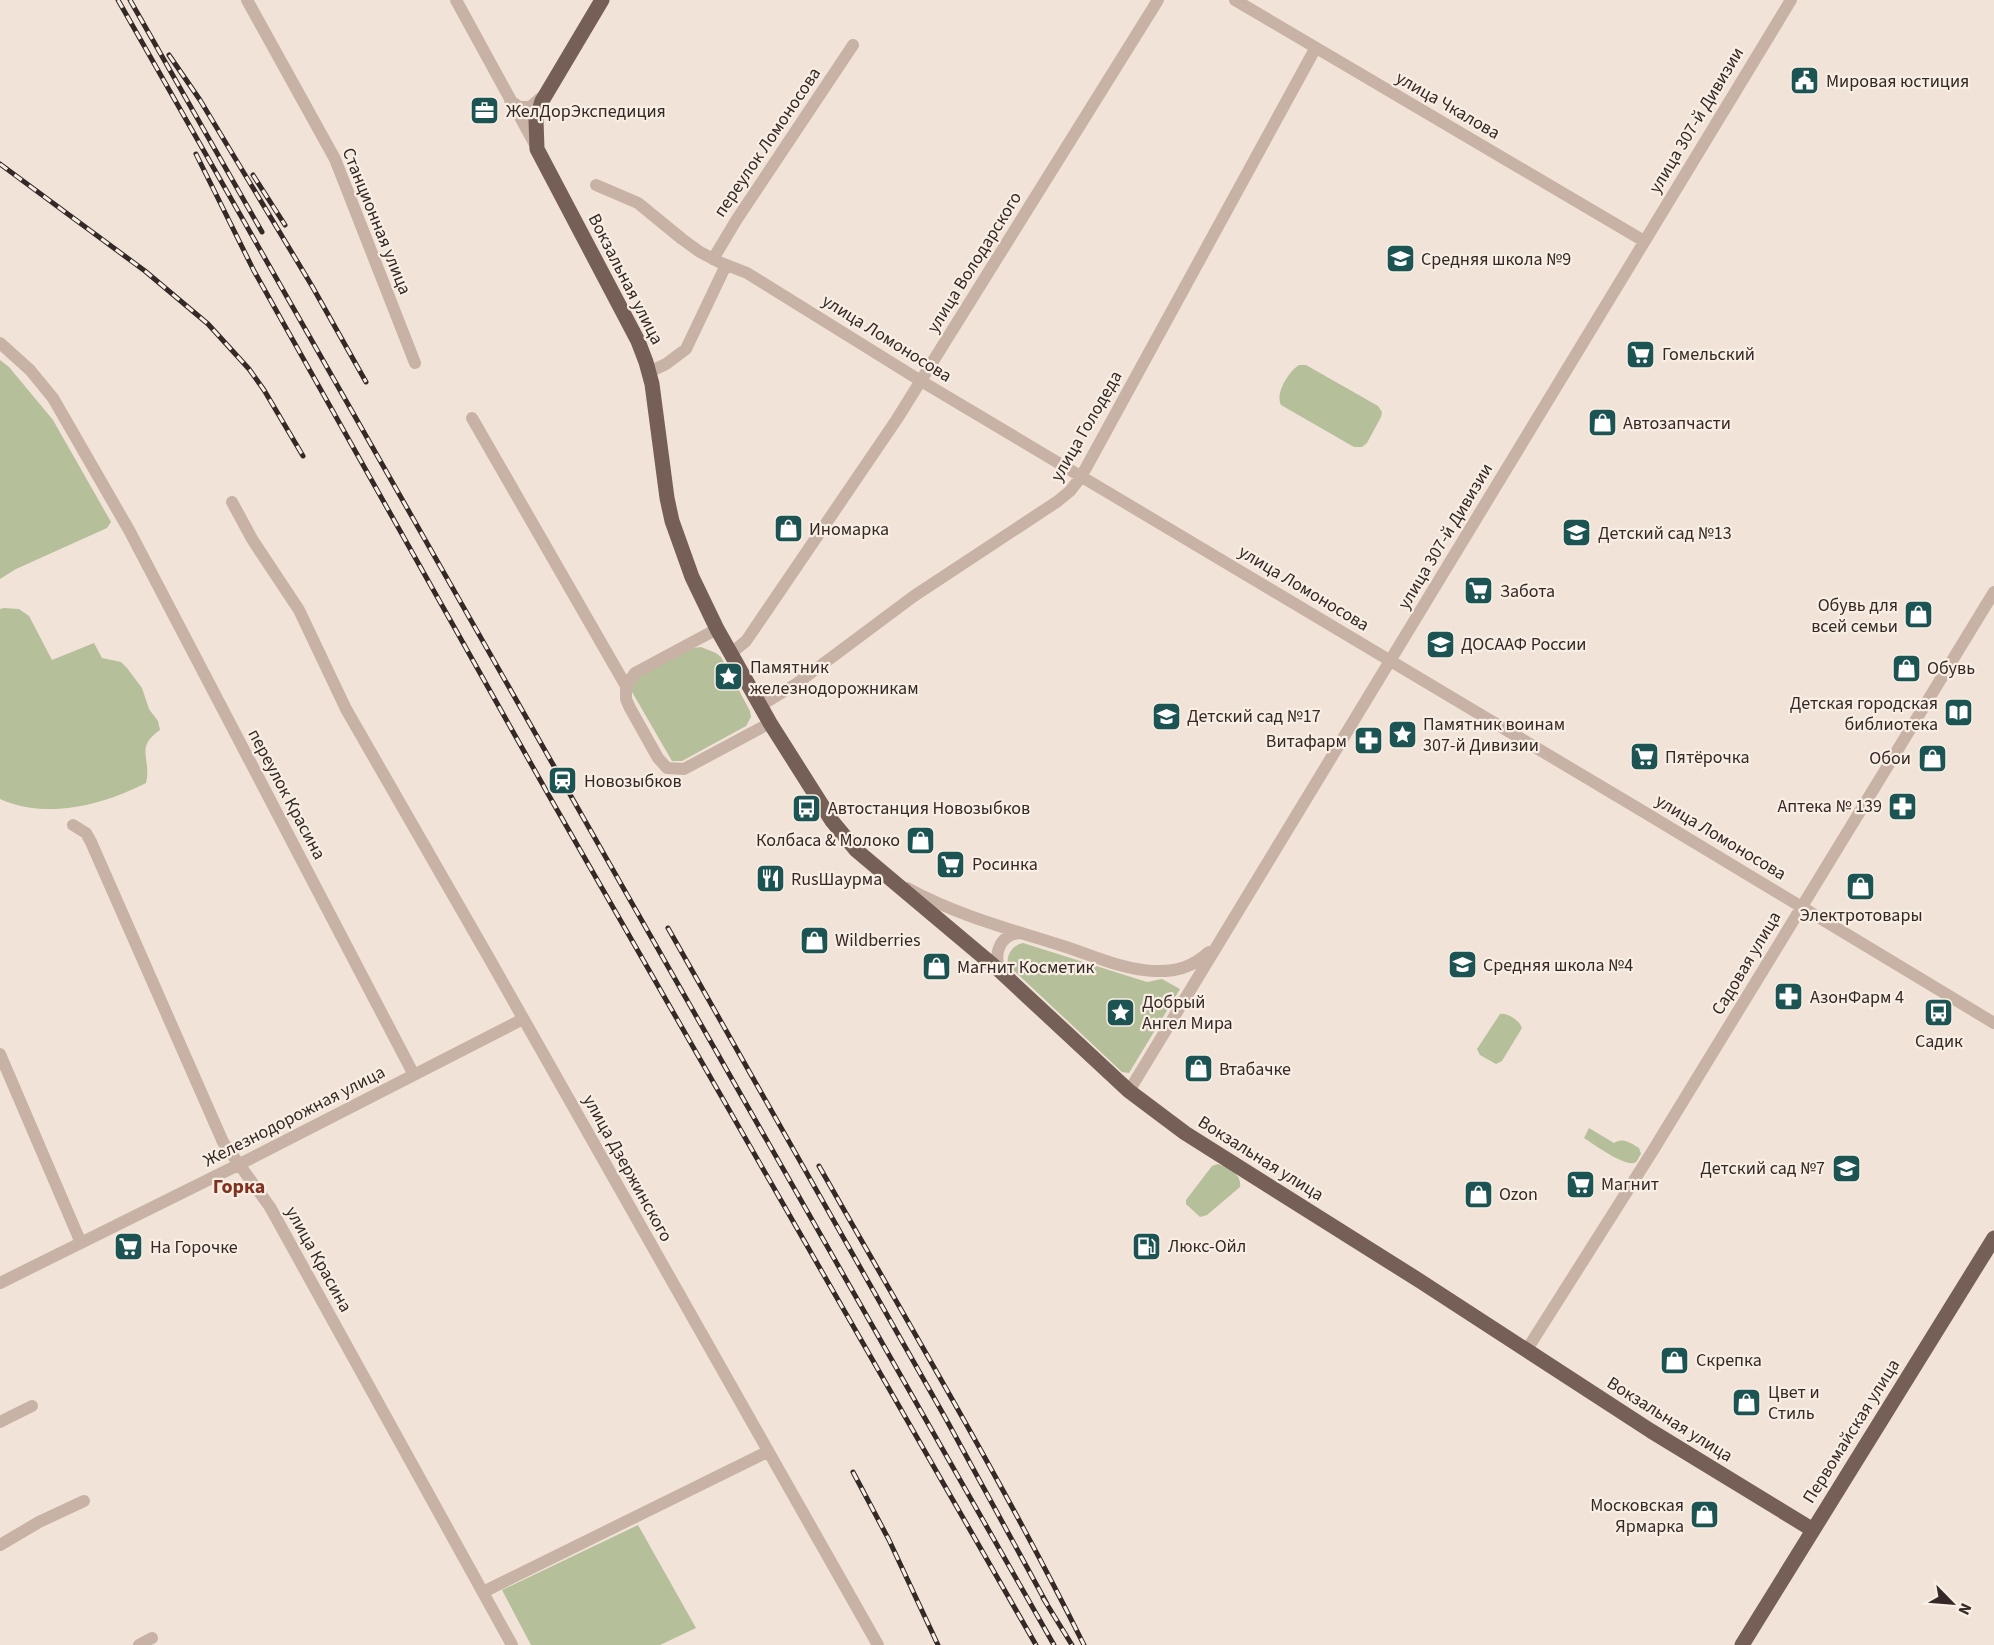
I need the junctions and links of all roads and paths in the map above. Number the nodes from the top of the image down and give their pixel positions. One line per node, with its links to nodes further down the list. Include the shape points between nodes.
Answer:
1 (247, 0): 17 (street, Станционная улица, via 335,159)
2 (456, 0): 10 (street, Вокзальная улица)
3 (602, 0): 9 (main road)
4 (1158, 0): 19 (street, улица Володарского)
5 (1235, 0): 8 (street, улица Чкалова)
6 (1791, 0): 13 (street, улица 307-й Дивизии)
7 (853, 45): 14 (street, переулок Ломоносова)
8 (1315, 49): 13 (street, улица Чкалова); 21 (street, улица Голодеда)
9 (545, 94): 10 (street, via 530,107 519,107); 11 (main road, via 536,120)
10 (509, 99): 11 (street, Вокзальная улица)
11 (537, 149): 18 (main road, Вокзальная улица, via 638,341)
12 (597, 185): 14 (street, улица Ломоносова, via 638,203)
13 (1644, 241): 26 (street, улица 307-й Дивизии)
14 (713, 259): 15 (street, улица Ломоносова)
15 (726, 265): 18 (street, via 686,349); 19 (street, улица Ломоносова, via 747,273)
16 (0, 343): 39 (street, переулок Красина, via 30,370 52,398 129,530)
17 (415, 363)
18 (649, 372): 24 (main road, Вокзальная улица, via 672,521 692,577)
19 (921, 381): 21 (street, улица Ломоносова); 25 (street, улица Володарского, via 752,633)
20 (472, 418): 27 (street)
21 (1081, 477): 26 (street, улица Ломоносова); 28 (street, улица Голодеда, via 1058,501 914,596 796,684)
22 (231, 502): 36 (street, улица Дзержинского, via 298,610 346,709)
23 (1994, 592): 32 (street, Садовая улица)
24 (717, 629): 25 (main road, Вокзальная улица); 27 (street, via 635,673)
25 (730, 654): 28 (main road, Вокзальная улица)
26 (1390, 661): 32 (street, улица Ломоносова); 34 (street, улица 307-й Дивизии)
27 (626, 686): 29 (street, via 630,708 667,768 684,769)
28 (760, 706): 29 (main road, Вокзальная улица)
29 (770, 723): 31 (main road, Вокзальная улица, via 843,837)
30 (73, 825): 41 (street, улица Красина, via 92,842 223,1142)
31 (883, 874): 33 (street, via 929,899); 35 (main road, Вокзальная улица)
32 (1801, 906): 37 (street, улица Ломоносова); 45 (street, Садовая улица)
33 (1025, 934): 34 (street, via 1124,966 1155,971 1189,966); 35 (street, via 1010,935 999,946 996,956)
34 (1220, 940): 40 (street, улица 307-й Дивизии)
35 (1000, 971): 40 (main road, Вокзальная улица)
36 (523, 1018): 39 (street, Железнодорожная улица); 48 (street, улица Дзержинского)
37 (1994, 1023)
38 (0, 1054): 43 (street)
39 (414, 1075): 41 (street, Железнодорожная улица)
40 (1129, 1091): 45 (main road, Вокзальная улица, via 1200,1143)
41 (238, 1165): 43 (street, Железнодорожная улица); 52 (street, улица Красина, via 282,1228)
42 (1994, 1238): 50 (main road, Первомайская улица)
43 (81, 1243): 44 (street, Железнодорожная улица)
44 (0, 1283)
45 (1526, 1351): 50 (main road, Вокзальная улица)
46 (32, 1406): 47 (street)
47 (0, 1422)
48 (767, 1452): 52 (street); 56 (street, улица Дзержинского)
49 (84, 1501): 51 (street)
50 (1813, 1530): 57 (main road, Первомайская улица)
51 (0, 1545)
52 (483, 1592): 55 (street, улица Красина)
53 (152, 1638): 54 (street)
54 (139, 1645)
55 (512, 1645)
56 (878, 1645)
57 (1742, 1645)

